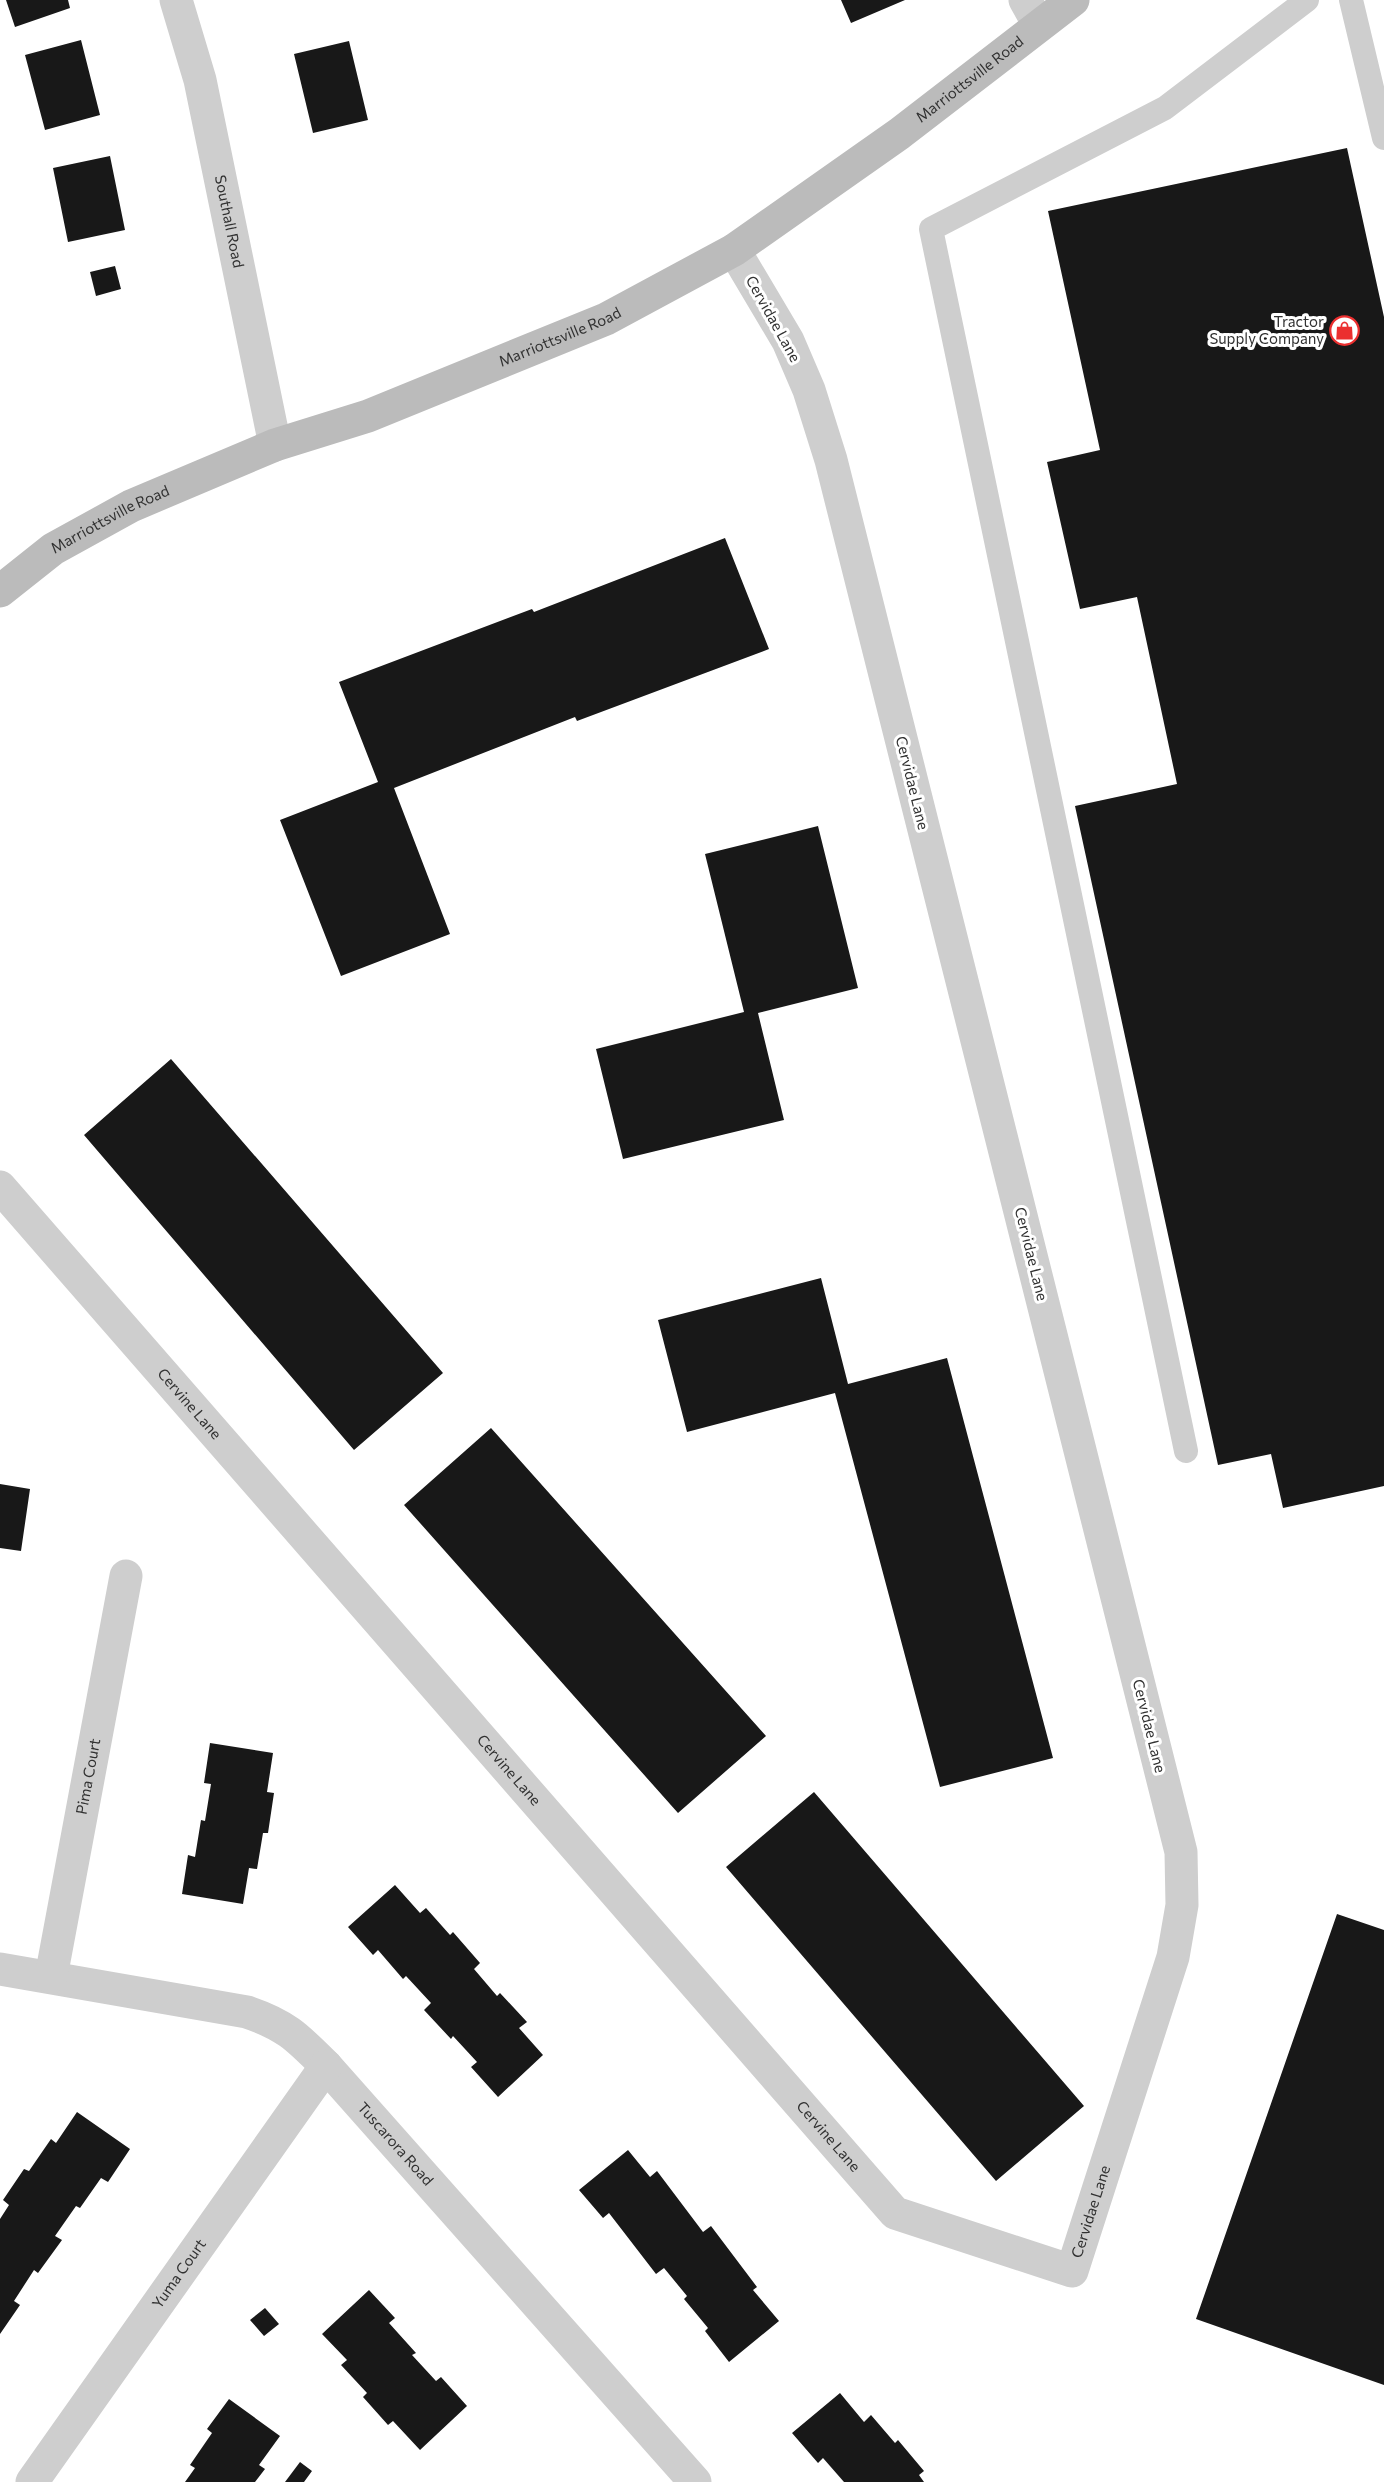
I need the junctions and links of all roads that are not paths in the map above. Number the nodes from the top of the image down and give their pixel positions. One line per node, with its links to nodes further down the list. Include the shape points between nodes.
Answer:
1 (176, 0): 8 (street, Southall Road, via 200,80)
2 (1073, 0): 5 (main road, Marriottsville Road)
3 (1307, 0): 11 (lane, via 1165,108 931,229)
4 (1351, 0): 6 (lane)
5 (1032, 13): 7 (main road, Marriottsville Road, via 899,134)
6 (1384, 138)
7 (734, 250): 8 (main road, Marriottsville Road, via 606,319 368,416); 16 (street, Cervidae Lane, via 788,341 809,390 831,460 1181,1852 1182,1905 1173,1957)
8 (275, 445): 9 (main road, Marriottsville Road, via 131,506 53,549)
9 (0, 591)
10 (0, 1186): 16 (street, Cervine Lane, via 896,2213)
11 (1186, 1451)
12 (126, 1576): 14 (street, Pima Court)
13 (0, 1969): 14 (street, Tuscarora Road)
14 (51, 1977): 15 (street, Tuscarora Road, via 270,2019 292,2032)
15 (326, 2066): 17 (street, Yuma Court); 18 (street, Tuscarora Road)
16 (1072, 2271)
17 (32, 2482)
18 (695, 2482)

